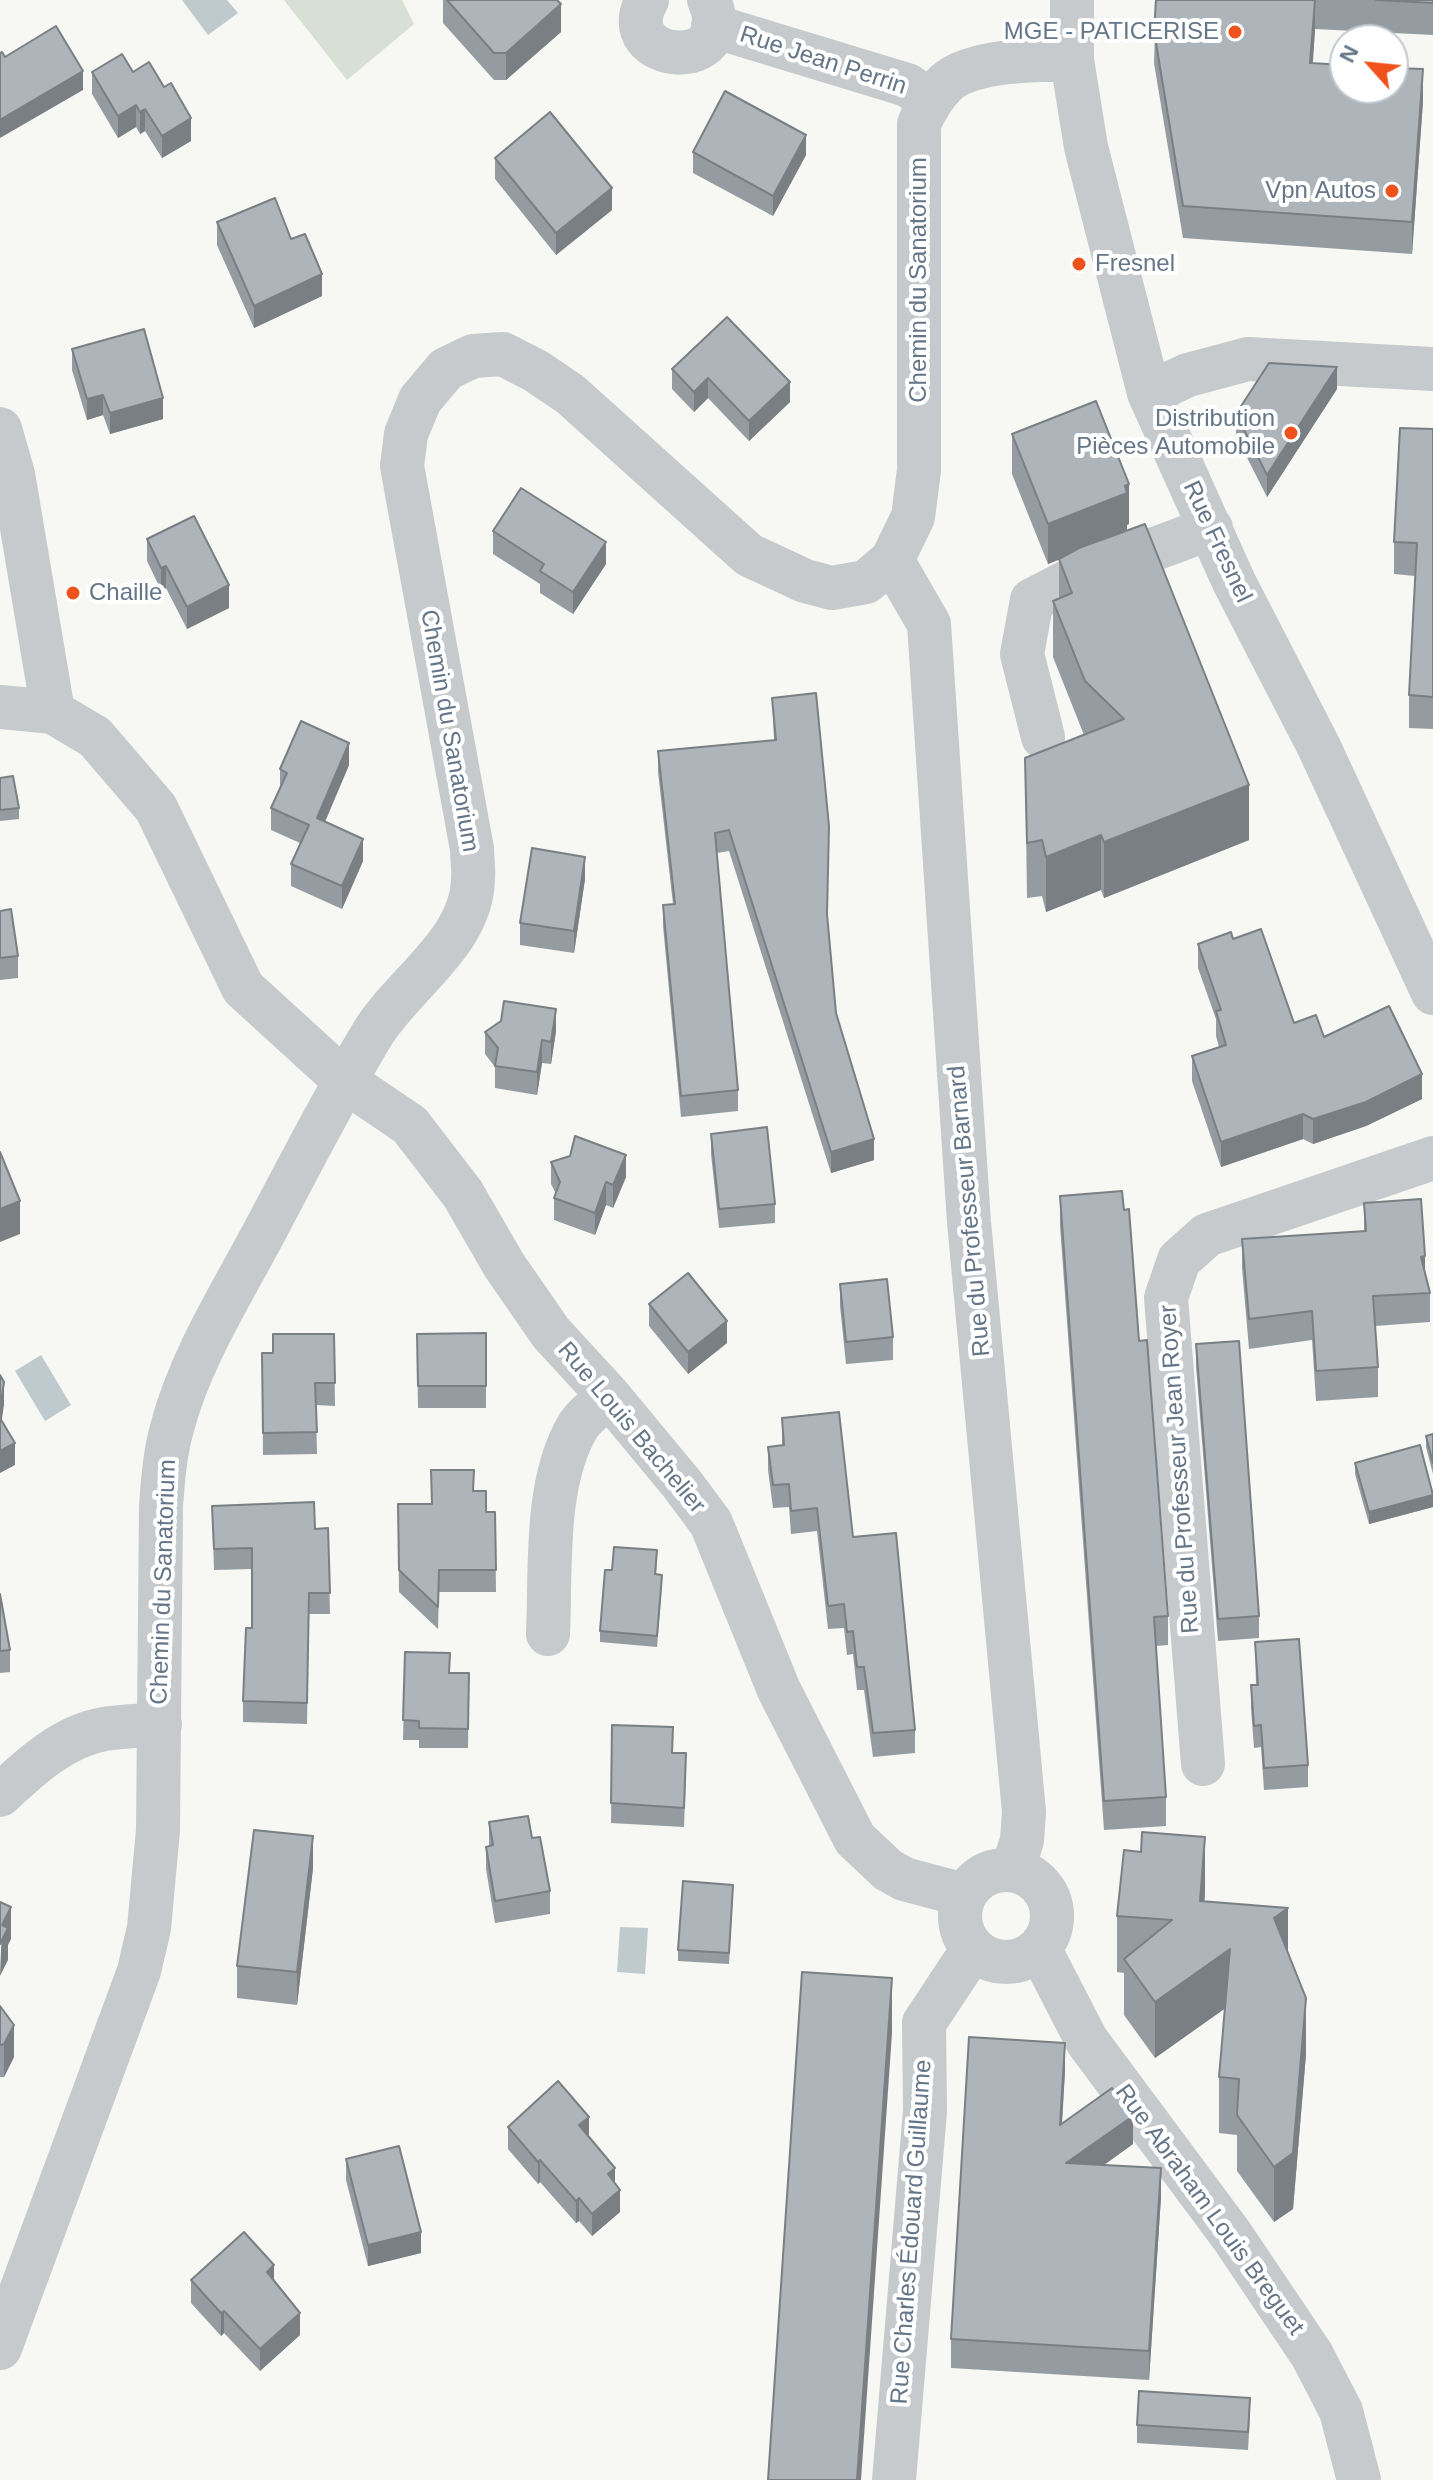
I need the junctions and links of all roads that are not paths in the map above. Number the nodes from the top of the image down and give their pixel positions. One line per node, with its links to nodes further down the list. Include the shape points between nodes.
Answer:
1 (647, 0): 2 (street, via 643,29 667,53 701,46 709,37)
2 (711, 13): 4 (street, Rue Jean Perrin, via 907,85)
3 (1070, 20): 4 (street, via 1028,60 966,71 948,80); 6 (street, Rue Fresnel, via 1086,147)
4 (930, 100): 9 (street, Chemin du Sanatorium, via 919,124 919,470 913,517)
5 (1433, 369): 6 (street, via 1248,359 1188,375)
6 (1149, 393): 8 (street, Rue Fresnel)
7 (0, 429): 11 (street, via 13,474)
8 (1211, 528): 12 (street, via 1032,600 1022,654); 13 (street, Rue Fresnel)
9 (892, 560): 14 (street, Chemin du Sanatorium, via 866,582 832,588 805,581 749,555 570,394 536,371 503,354 473,356 446,369 420,400 406,434 402,466 474,881 451,943 403,992); 21 (street, Rue du Professeur Barnard, via 929,624 969,1222 1024,1812)
10 (0, 707): 11 (street)
11 (53, 712): 14 (street, Rue Louis Bachelier, via 95,737 156,808 243,988)
12 (1043, 737)
13 (1433, 993)
14 (345, 1081): 16 (street, Rue Louis Bachelier, via 410,1125 463,1194 551,1333); 18 (street, Chemin du Sanatorium, via 202,1349 173,1426 161,1506)
15 (1433, 1158): 19 (street, Rue du Professeur Jean Royer, via 1207,1235 1179,1260 1166,1298)
16 (609, 1396): 17 (street, via 580,1423 562,1458 555,1489); 22 (street, Rue Louis Bachelier, via 711,1523 779,1690 855,1839 904,1879)
17 (548, 1634)
18 (160, 1724): 20 (street, via 102,1729 68,1741); 25 (street, Chemin du Sanatorium, via 158,1830 149,1928 139,1971)
19 (1203, 1764)
20 (0, 1795)
21 (1013, 1869): 22 (street, via 984,1874); 23 (street, via 1026,1873 1047,1893 1052,1907 1048,1936)
22 (964, 1895): 24 (street, via 959,1923)
23 (1039, 1948): 24 (street, via 1014,1962 985,1958); 27 (street, Rue Abraham Louis Breguet, via 1087,2041 1232,2236 1312,2355 1341,2411)
24 (973, 1949): 26 (street, Rue Charles Édouard Guillaume, via 924,2023 925,2111)
25 (0, 2348)
26 (894, 2480)
27 (1359, 2480)

